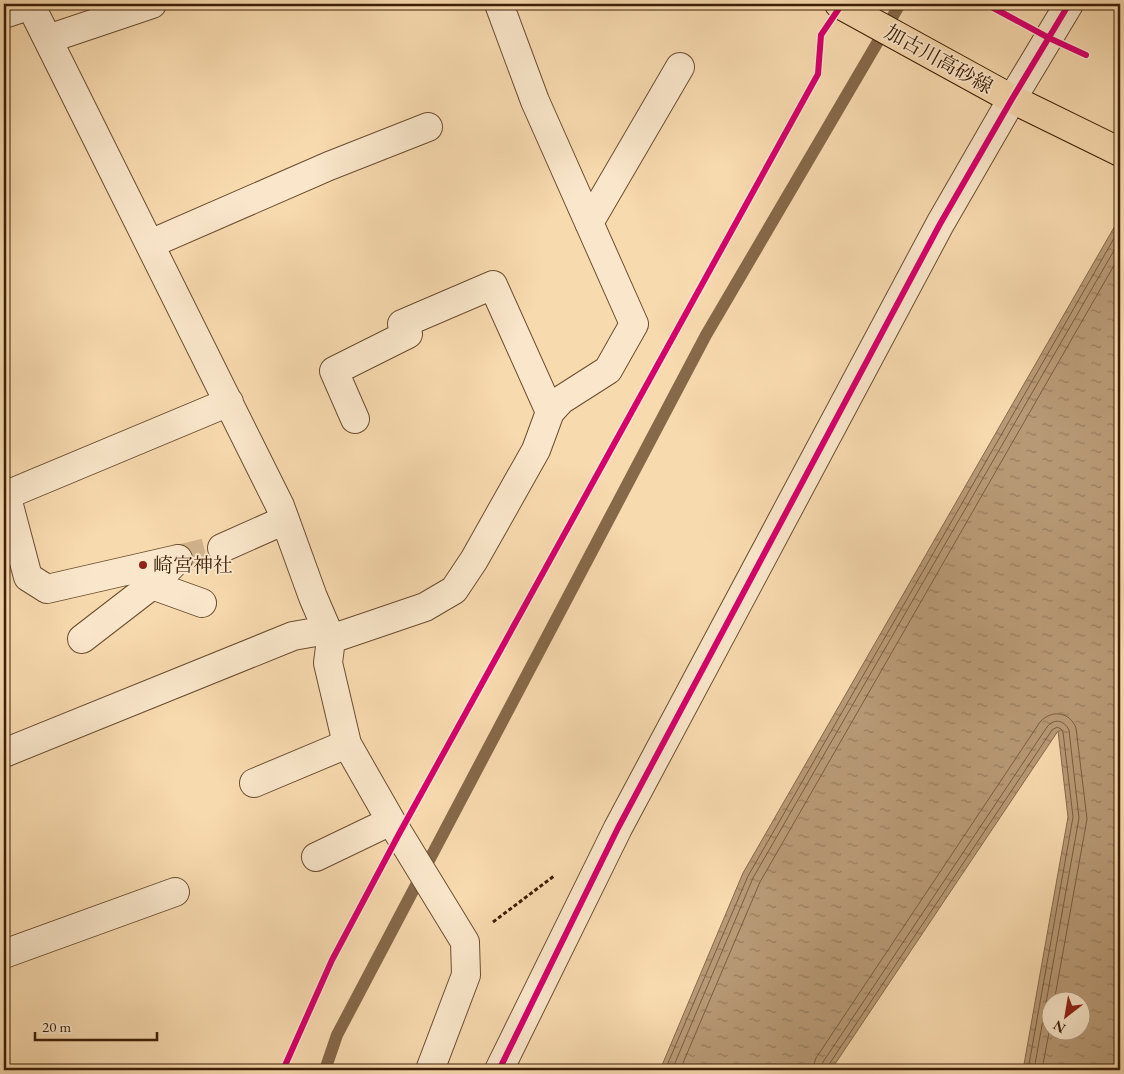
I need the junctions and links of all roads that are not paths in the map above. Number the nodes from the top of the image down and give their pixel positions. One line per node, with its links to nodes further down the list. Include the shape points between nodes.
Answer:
1 (152, 4): 7 (street)
2 (498, 4): 12 (street, via 535,101)
3 (1069, 4): 9 (street)
4 (30, 5): 6 (street); 7 (street)
5 (848, 8): 9 (main road, 加古川高砂線)
6 (4, 14)
7 (48, 40): 13 (street)
8 (680, 67): 12 (street)
9 (1012, 99): 11 (main road, 加古川高砂線); 32 (street, via 940,224 618,828)
10 (428, 127): 13 (street)
11 (1120, 152)
12 (589, 223): 15 (street, via 634,324 608,370 561,400)
13 (150, 244): 14 (street)
14 (229, 402): 17 (street); 18 (street)
15 (550, 412): 16 (street, via 493,285 402,324 408,334 334,371); 22 (street, via 536,450 454,590 425,607)
16 (355, 419)
17 (5, 495): 20 (street, via 28,577 47,589 178,559)
18 (285, 520): 19 (street); 22 (street)
19 (222, 548)
20 (152, 585): 21 (street); 23 (street)
21 (202, 604)
22 (329, 634): 24 (street, via 328,663); 25 (street, via 293,636)
23 (82, 639)
24 (347, 744): 26 (street); 27 (street)
25 (4, 753)
26 (254, 783)
27 (395, 827): 28 (street); 31 (street, via 465,942 466,975)
28 (316, 857)
29 (175, 892): 30 (street)
30 (4, 954)
31 (430, 1070)
32 (499, 1070)

